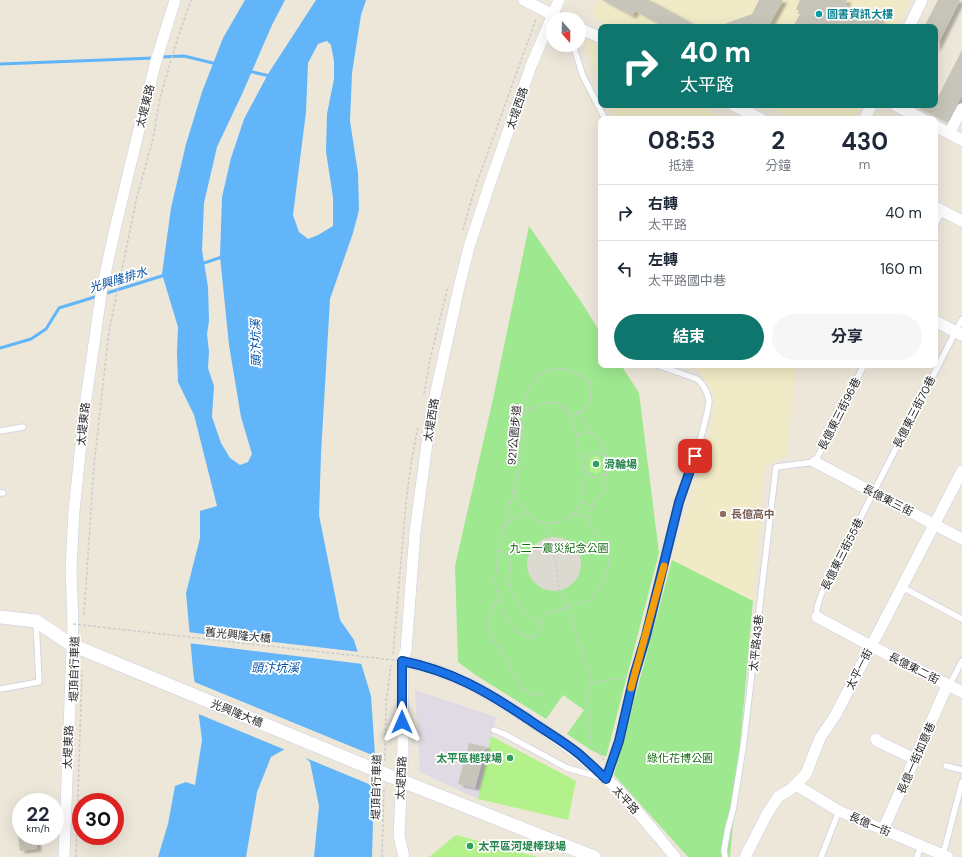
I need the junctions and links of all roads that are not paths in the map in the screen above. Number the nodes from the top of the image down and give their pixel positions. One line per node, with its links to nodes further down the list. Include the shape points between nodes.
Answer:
1 (175, 0): 40 (street, 太堤東路, via 142,117 102,288 85,406 74,511 71,568 78,625)
2 (524, 0): 5 (street)
3 (559, 0): 6 (street, 太堤西路)
4 (922, 0): 7 (street)
5 (546, 12)
6 (557, 12)
7 (910, 24)
8 (586, 31): 9 (street)
9 (598, 37)
10 (546, 38): 42 (street, 太堤西路, via 532,66 489,186 459,287 431,414 415,532 406,650)
11 (575, 52): 12 (lane, via 583,76)
12 (598, 105)
13 (739, 108): 16 (street)
14 (901, 108): 17 (street)
15 (962, 109): 19 (street)
16 (755, 116)
17 (916, 116)
18 (938, 128): 19 (street)
19 (949, 133): 20 (street)
20 (962, 140)
21 (939, 209): 22 (street)
22 (962, 221)
23 (962, 319): 25 (lane, 長億東三街70巷)
24 (938, 322): 25 (street)
25 (959, 333): 32 (lane, 長億東三街70巷)
26 (666, 368): 52 (lane, via 697,379 703,385 709,401 708,410 679,502 619,741)
27 (862, 368): 30 (lane, 長億東三街96巷)
28 (23, 427): 29 (lane)
29 (0, 431)
30 (815, 462): 32 (street, 長億東三街); 64 (lane, 太平路43巷, via 776,467 743,748)
31 (962, 471): 33 (street, 太平一街)
32 (873, 492): 33 (street, 長億東三街); 37 (lane, 長億東三街55巷, via 821,595)
33 (934, 524): 34 (street, 長億東三街); 35 (street, 太平一街)
34 (962, 539)
35 (902, 587): 38 (lane); 41 (street, 太平一街)
36 (0, 617): 39 (street)
37 (817, 617): 41 (street, 長億東二街)
38 (962, 619)
39 (36, 621): 40 (street, 光興隆大橋); 45 (lane, via 39,682)
40 (72, 645): 53 (street, 光興隆大橋, bridge); 60 (street, 太堤東路)
41 (871, 646): 44 (street, 長億東二街); 55 (street, 太平一街, via 835,716 820,738 806,774)
42 (402, 661): 52 (street, 太平路, via 449,674 487,692); 53 (street, 太堤西路)
43 (962, 661): 44 (lane)
44 (947, 686): 46 (street, 長億東二街); 49 (street, 長億一街如意巷)
45 (0, 690)
46 (962, 692)
47 (494, 730): 52 (lane, via 567,768)
48 (876, 738): 49 (street, via 877,741)
49 (915, 759): 57 (street, 長億一街如意巷)
50 (946, 766): 51 (lane)
51 (962, 770)
52 (608, 774): 63 (street, 太平路)
53 (402, 781): 61 (street, 太堤西路, via 399,836); 62 (street)
54 (962, 782): 59 (lane)
55 (796, 785): 56 (street, 長億一街); 65 (street, 太平一街, via 778,797)
56 (839, 812): 57 (street, 長億一街); 66 (lane)
57 (883, 830): 58 (street, 長億一街)
58 (921, 846): 59 (street, 長億一街); 67 (lane)
59 (945, 856)
60 (64, 857)
61 (404, 857)
62 (594, 857)
63 (675, 857)
64 (725, 857)
65 (745, 857)
66 (821, 857)
67 (916, 857)

